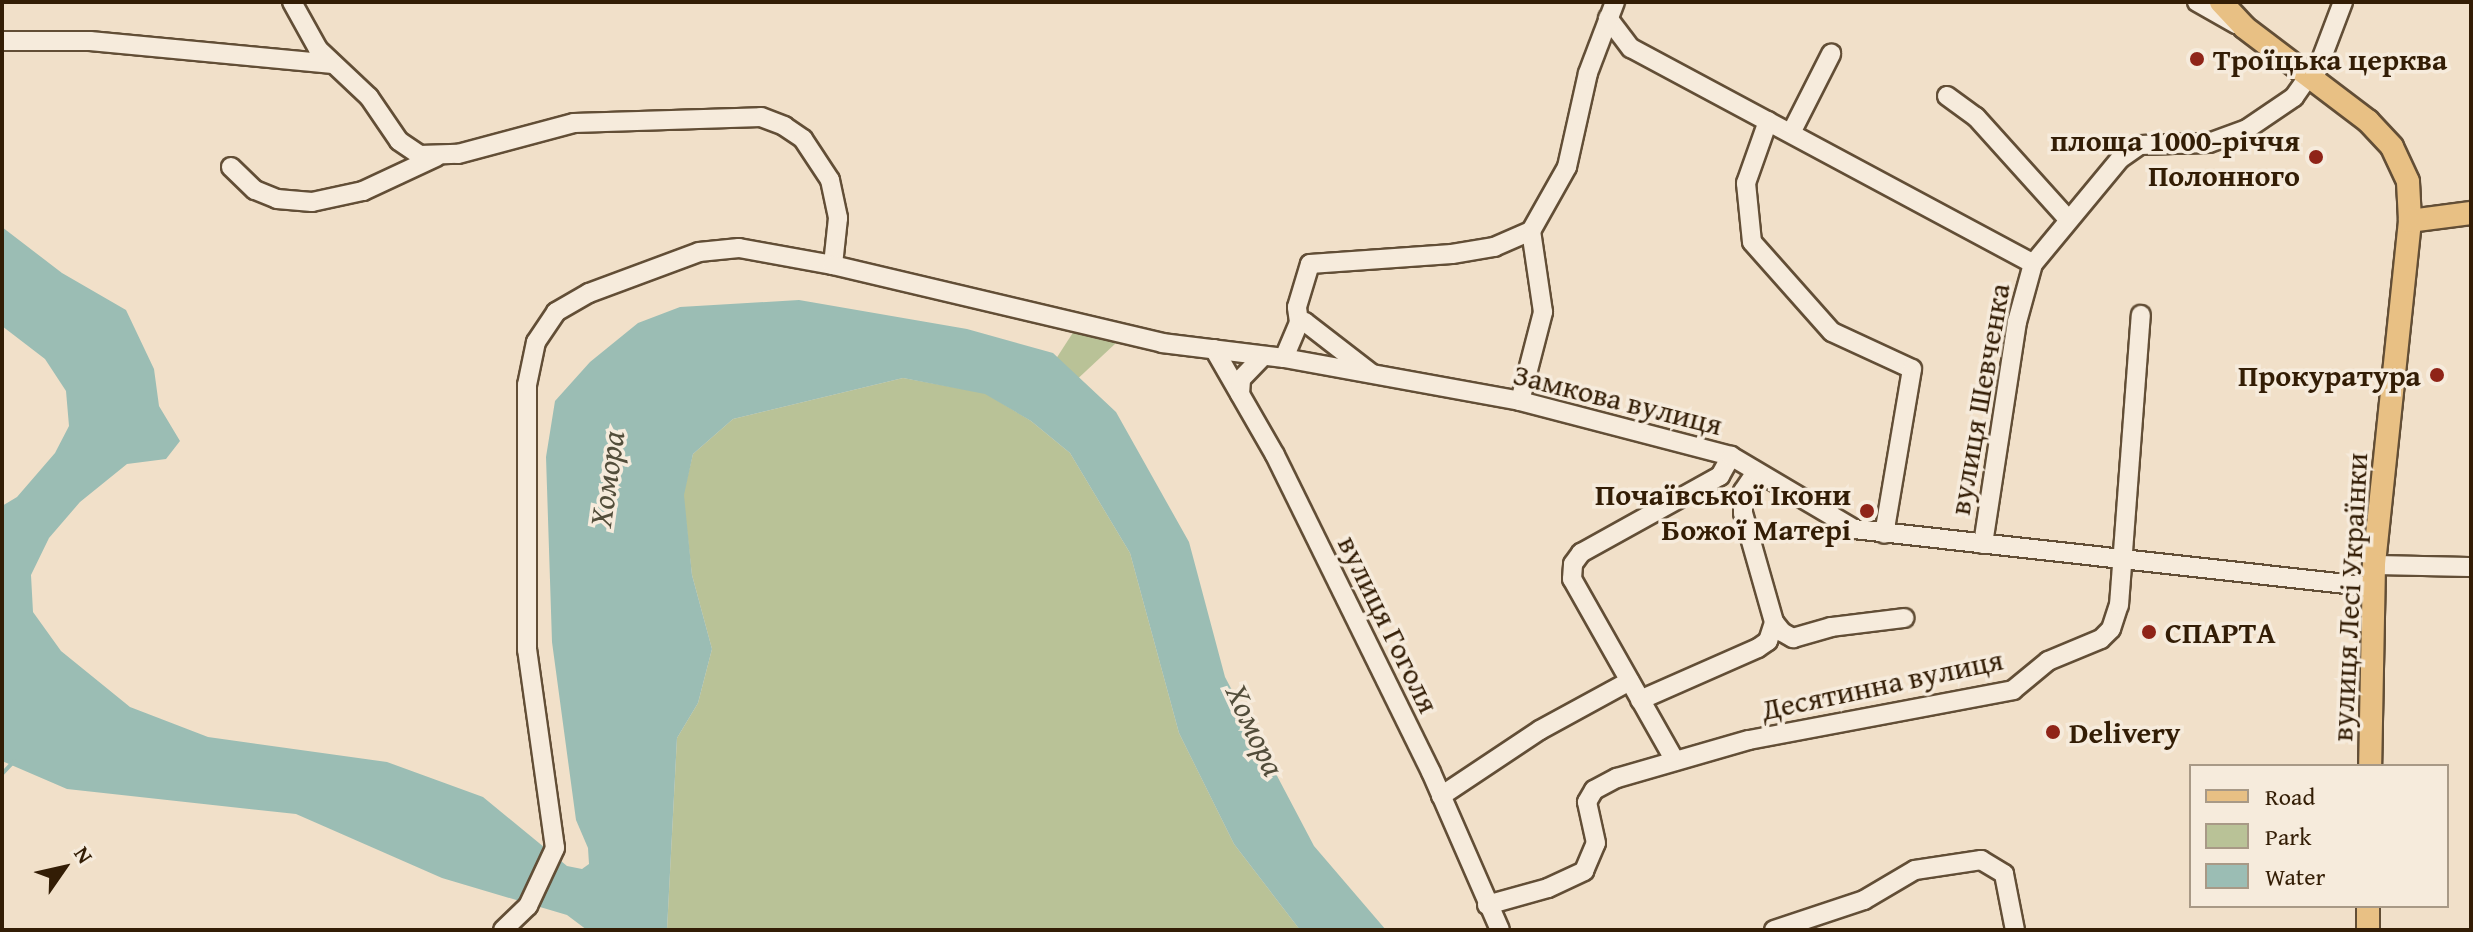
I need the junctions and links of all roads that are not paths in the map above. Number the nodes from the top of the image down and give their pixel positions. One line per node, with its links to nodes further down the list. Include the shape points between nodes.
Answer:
1 (292, 2): 11 (street)
2 (2197, 2): 6 (street, вулиця Лесі Українки)
3 (2221, 2): 6 (main road, вулиця Лесі Українки)
4 (2343, 2): 12 (street)
5 (1612, 10): 8 (street); 9 (street, вулиця Шевченка)
6 (2244, 27): 12 (main road, вулиця Лесі Українки)
7 (2, 41): 11 (street, via 90,41)
8 (1597, 44): 9 (street); 23 (street, via 1567,167)
9 (1626, 44): 14 (street, вулиця Шевченка)
10 (1831, 54): 15 (street)
11 (322, 58): 16 (street, via 369,97)
12 (2310, 79): 21 (street, вулиця Шевченка, via 2294,97 2247,129 2209,143 2140,145 2120,159); 22 (main road, вулиця Лесі Українки, via 2368,121 2392,147 2408,182)
13 (1947, 96): 21 (street, via 1976,117)
14 (1768, 121): 15 (street, вулиця Шевченка); 38 (street, via 1746,183 1752,242 1832,332 1912,369)
15 (1791, 133): 24 (street, вулиця Шевченка)
16 (399, 141): 17 (street, via 420,155); 19 (street, via 407,165)
17 (439, 155): 19 (street); 25 (street, via 483,149 574,123 761,117 803,139 830,180 838,218)
18 (231, 167): 19 (street, via 255,190 277,199 312,202 363,191)
19 (400, 174)
20 (2471, 213): 22 (main road)
21 (2067, 218): 24 (street, вулиця Шевченка)
22 (2410, 221): 42 (main road, вулиця Лесі Українки)
23 (1531, 231): 27 (street, via 1494,247 1452,254 1310,264 1300,295); 33 (street, via 1543,312)
24 (2033, 264): 39 (street, вулиця Шевченка, via 2017,322)
25 (833, 265): 28 (street, Замкова вулиця, via 1162,343); 55 (street, Замкова вулиця, via 739,248 699,252 589,293 556,312 536,342 527,385 527,650 555,848 528,906)
26 (2141, 315): 40 (street)
27 (1299, 322): 30 (street); 31 (street)
28 (1214, 349): 29 (street, Замкова вулиця); 32 (street, вулиця Гоголя)
29 (1263, 356): 30 (street, Замкова вулиця); 32 (street, via 1241,379)
30 (1284, 358): 31 (street, Замкова вулиця)
31 (1376, 377): 33 (street, Замкова вулиця)
32 (1240, 394): 51 (street, вулиця Гоголя)
33 (1520, 401): 34 (street, Замкова вулиця)
34 (1731, 456): 35 (street, Замкова вулиця); 36 (street)
35 (1756, 472): 37 (street); 38 (street, Замкова вулиця, via 1854,529)
36 (1720, 476): 37 (street); 47 (street, via 1581,553 1573,564 1572,579)
37 (1743, 491): 44 (street, via 1743,513)
38 (1884, 534): 39 (street, Замкова вулиця)
39 (1983, 544): 40 (street, Замкова вулиця)
40 (2122, 559): 42 (street, Замкова вулиця); 49 (street, Десятинна вулиця, via 2111,629 2048,661 2013,690)
41 (2471, 567): 42 (street, Замкова вулиця)
42 (2374, 576): 50 (main road, вулиця Лесі Українки)
43 (1904, 618): 45 (street, Десятинна вулиця, via 1831,627)
44 (1774, 622): 45 (street); 46 (street, Десятинна вулиця, via 1768,641)
45 (1793, 638): 46 (street, Десятинна вулиця)
46 (1758, 648): 48 (street, Десятинна вулиця)
47 (1630, 681): 48 (street); 51 (street, via 1540,730)
48 (1640, 700): 49 (street)
49 (1674, 759): 52 (street, Десятинна вулиця, via 1594,790 1587,802 1596,843 1584,871 1548,888)
50 (2370, 764)
51 (1441, 796): 52 (street, вулиця Гоголя)
52 (1487, 905): 56 (street, вулиця Гоголя)
53 (2368, 908): 59 (main road)
54 (1791, 928): 57 (street); 58 (street, via 1864,900 1915,870 1981,860 2004,874)
55 (503, 930)
56 (1500, 930)
57 (1774, 930)
58 (2015, 930)
59 (2368, 930)

